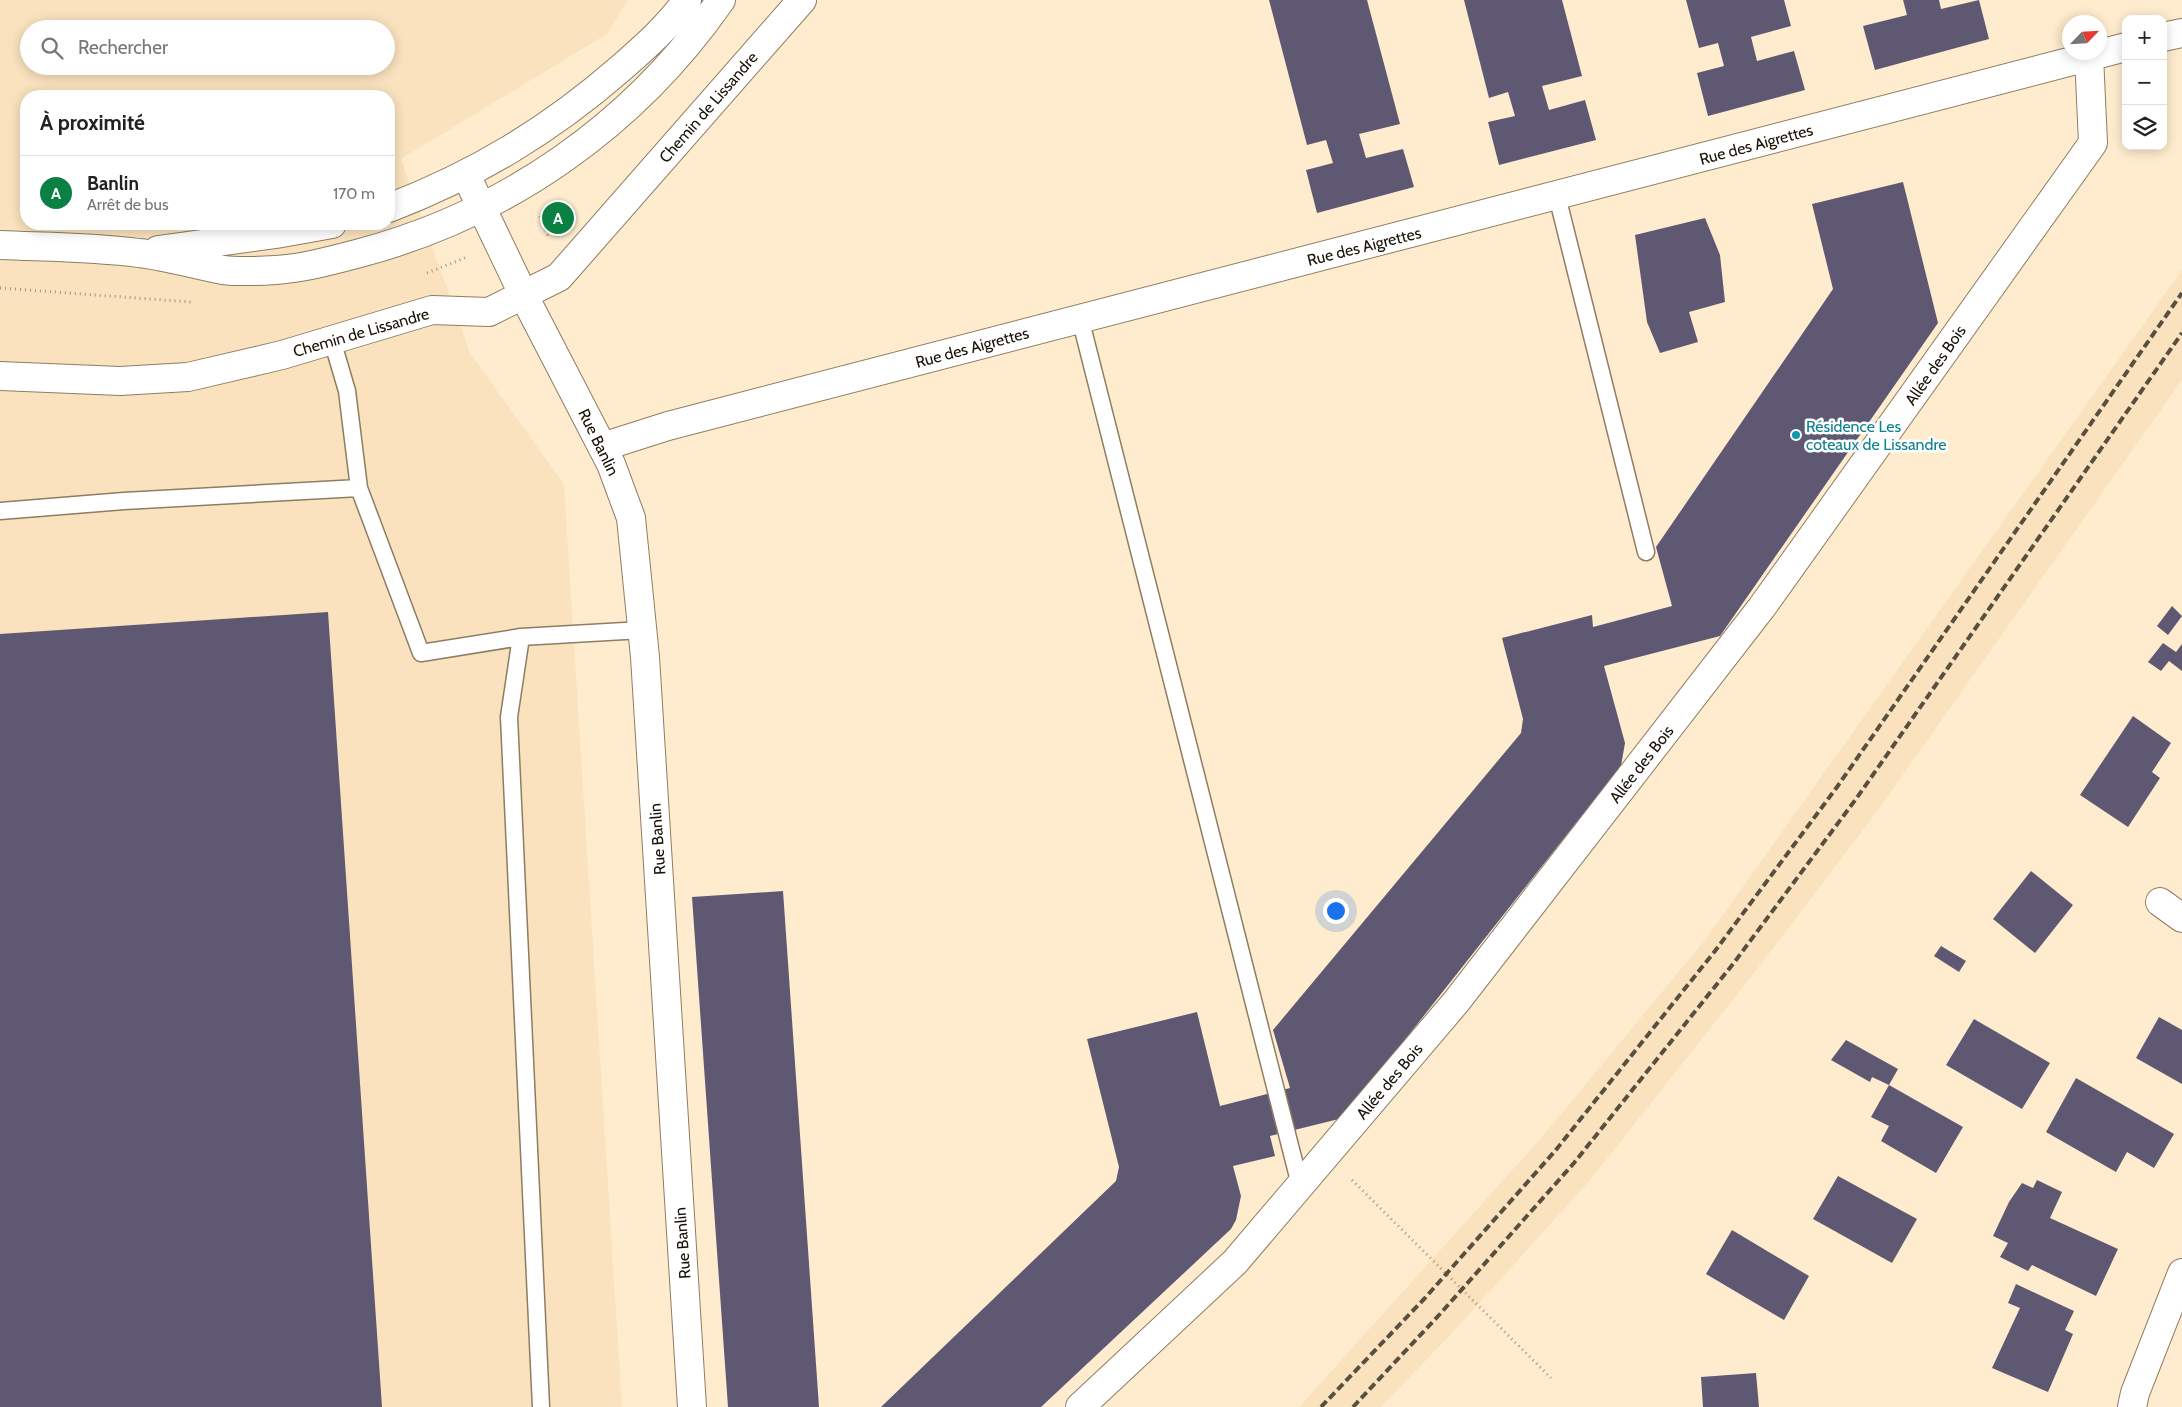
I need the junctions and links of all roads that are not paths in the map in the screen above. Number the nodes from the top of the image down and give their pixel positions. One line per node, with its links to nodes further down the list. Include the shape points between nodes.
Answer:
1 (687, 0): 10 (street, via 656,37 566,114 508,152)
2 (721, 0): 13 (street, via 674,60 595,136 528,184)
3 (802, 0): 17 (street, Chemin de Lissandre, via 559,277)
4 (2182, 33): 5 (street)
5 (2167, 36)
6 (2122, 48): 7 (street, Rue des Aigrettes)
7 (2107, 52)
8 (2074, 60): 11 (street, Rue des Aigrettes)
9 (2089, 60): 29 (street, Allée des Bois, via 2093,143 1762,607 1456,1002)
10 (466, 174): 12 (street); 13 (street, Rue Banlin)
11 (1557, 196): 18 (street, Rue des Aigrettes); 24 (lane)
12 (395, 205)
13 (482, 208): 16 (street, via 433,230 383,247 326,262 277,270 226,270); 17 (street, Rue Banlin)
14 (298, 230): 16 (street)
15 (0, 245): 16 (street)
16 (139, 253)
17 (524, 296): 19 (street, Chemin de Lissandre, via 489,312 432,310); 21 (street, Rue Banlin)
18 (1080, 318): 21 (street, Rue des Aigrettes, via 668,426); 29 (lane)
19 (332, 340): 20 (street, Chemin de Lissandre, via 188,377 120,381); 22 (lane, via 347,391)
20 (0, 376)
21 (602, 447): 25 (street, Rue Banlin, via 631,518)
22 (359, 488): 23 (lane); 26 (lane, via 422,653)
23 (0, 511)
24 (1646, 552)
25 (642, 630): 26 (lane); 32 (street, Rue Banlin)
26 (521, 638): 31 (lane, via 509,717)
27 (2160, 902): 28 (street)
28 (2182, 918)
29 (1300, 1185): 33 (street, Allée des Bois, via 1235,1262)
30 (2182, 1272): 34 (street)
31 (541, 1407)
32 (692, 1407)
33 (1080, 1407)
34 (2132, 1407)

